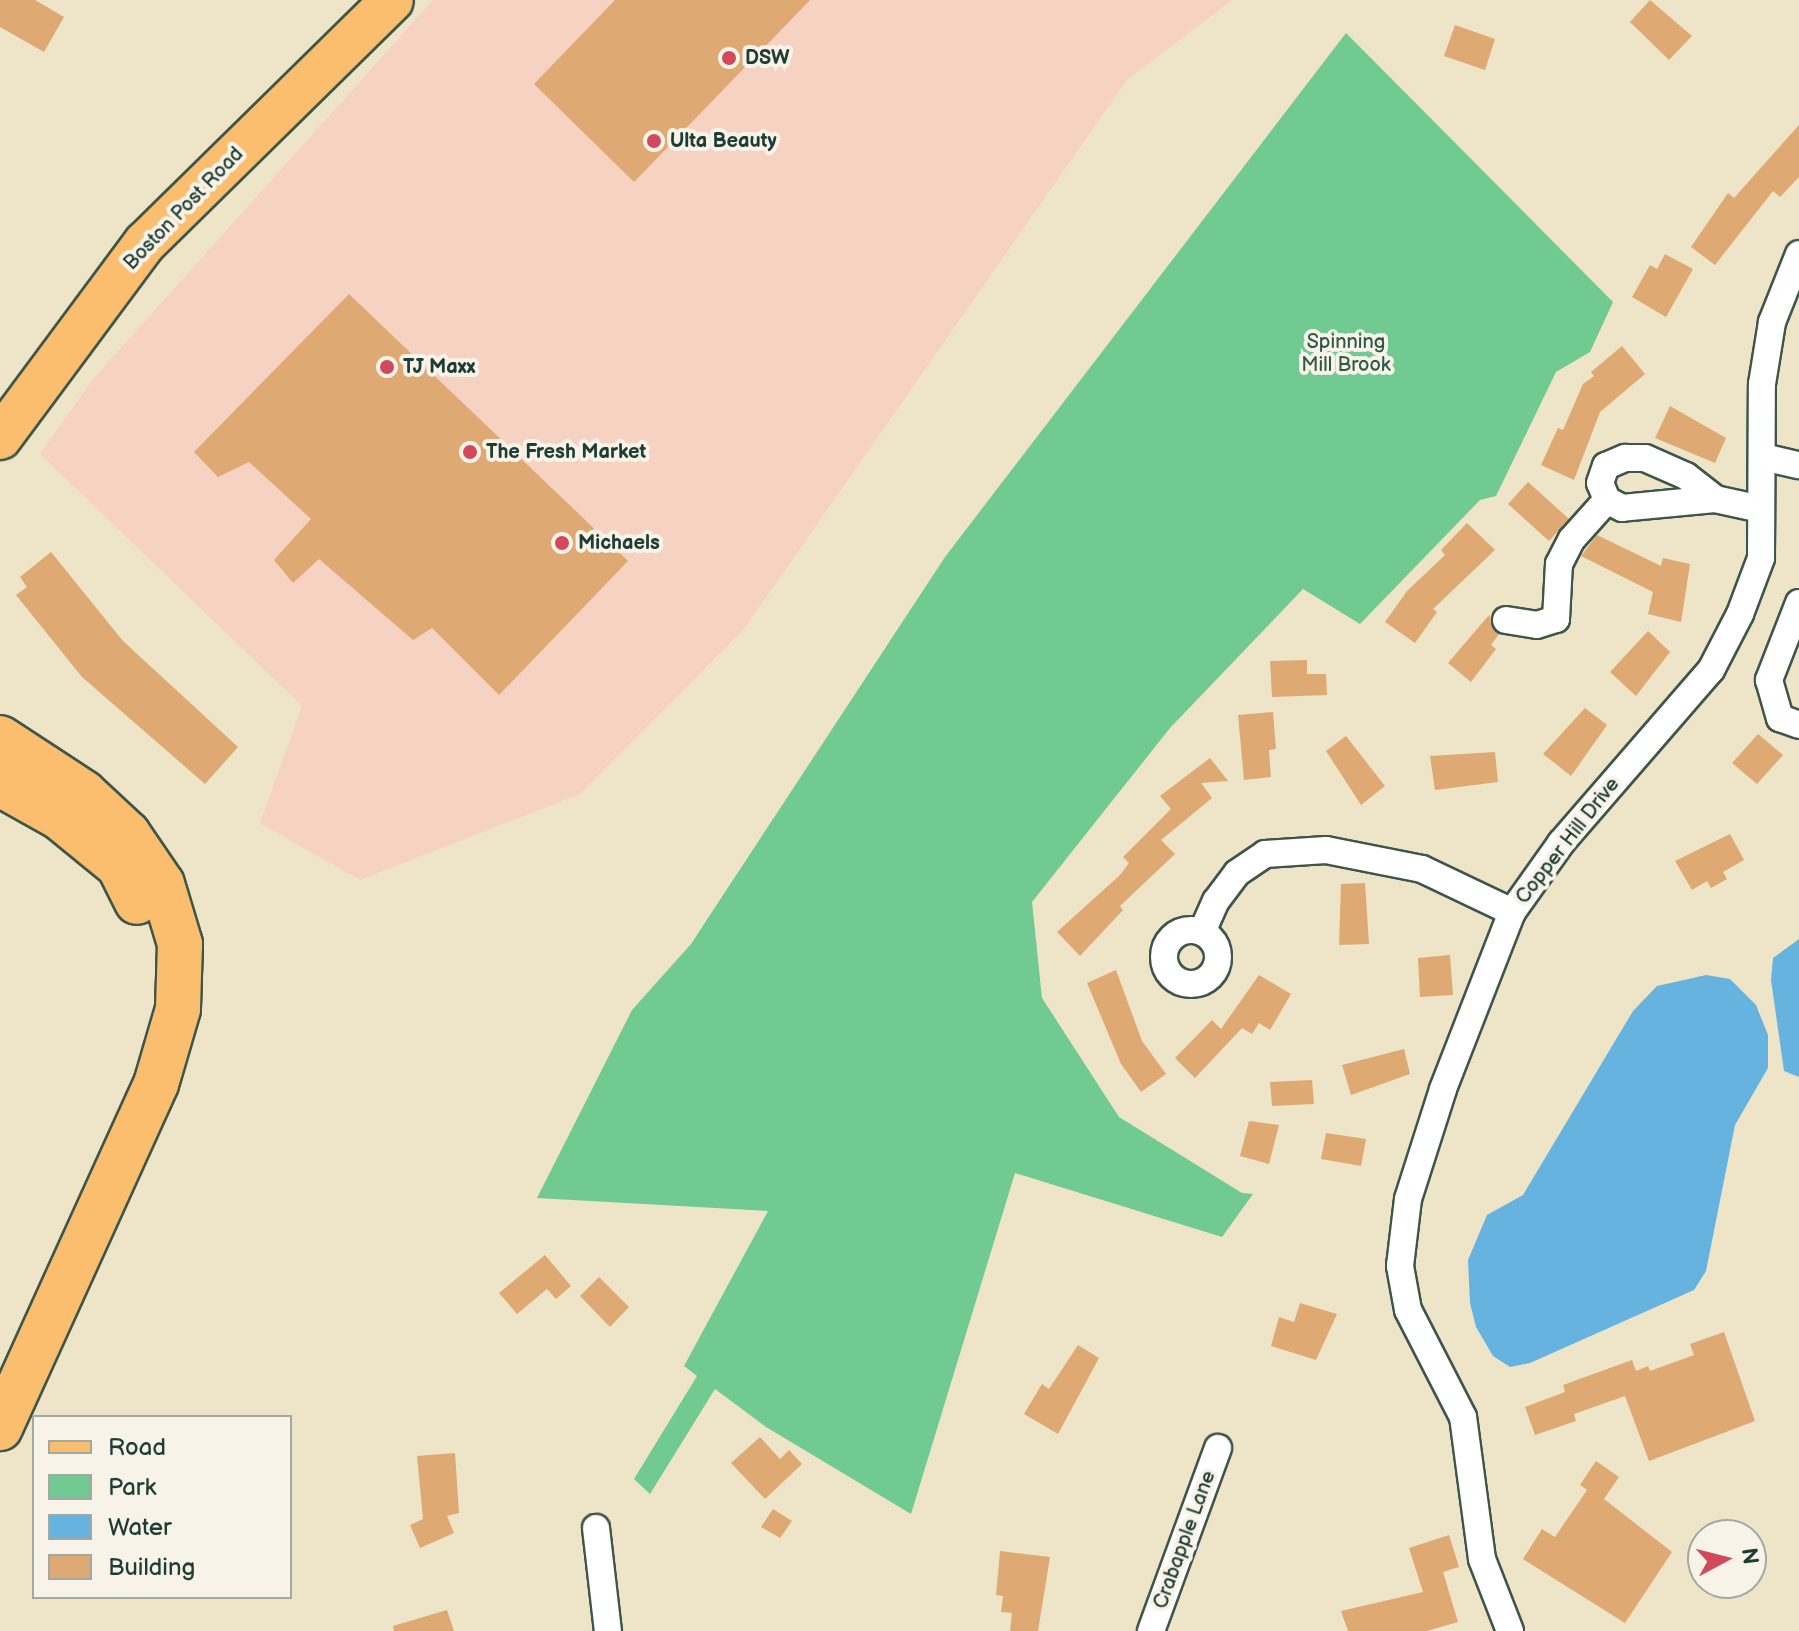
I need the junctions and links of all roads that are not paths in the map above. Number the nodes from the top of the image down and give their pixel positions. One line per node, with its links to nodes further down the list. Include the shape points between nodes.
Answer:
1 (392, 0): 3 (main road, Boston Post Road, via 145,243)
2 (1799, 254): 4 (street, Copper Hill Drive, via 1772,322 1762,384)
3 (0, 438)
4 (1763, 457): 5 (street); 8 (street, Copper Hill Drive)
5 (1799, 465)
6 (1715, 499): 7 (street, via 1622,508); 7 (street, via 1686,476 1645,458 1625,458 1606,466 1600,483); 8 (street)
7 (1607, 500): 10 (street, via 1572,539 1559,564 1556,619 1537,625)
8 (1761, 509): 16 (street, Copper Hill Drive, via 1761,558 1711,670 1561,843)
9 (1799, 603): 11 (street, via 1769,680 1772,706 1780,718)
10 (1506, 620)
11 (1799, 725)
12 (0, 738): 19 (highway, via 84,793 128,834 162,884 180,944 178,1009 156,1084)
13 (0, 784): 15 (highway)
14 (0, 797): 15 (highway)
15 (59, 817): 18 (highway, via 119,866 149,925 157,993 140,1060)
16 (1512, 912): 17 (street, via 1422,869 1326,850 1265,854 1237,873); 24 (street, Copper Hill Drive, via 1491,956 1425,1144 1408,1199 1400,1266 1408,1310 1463,1417 1482,1559)
17 (1202, 932)
18 (0, 1369)
19 (0, 1428)
20 (1218, 1448): 23 (street, Crabapple Lane)
21 (596, 1528): 22 (street)
22 (608, 1631)
23 (1151, 1631)
24 (1510, 1631)

